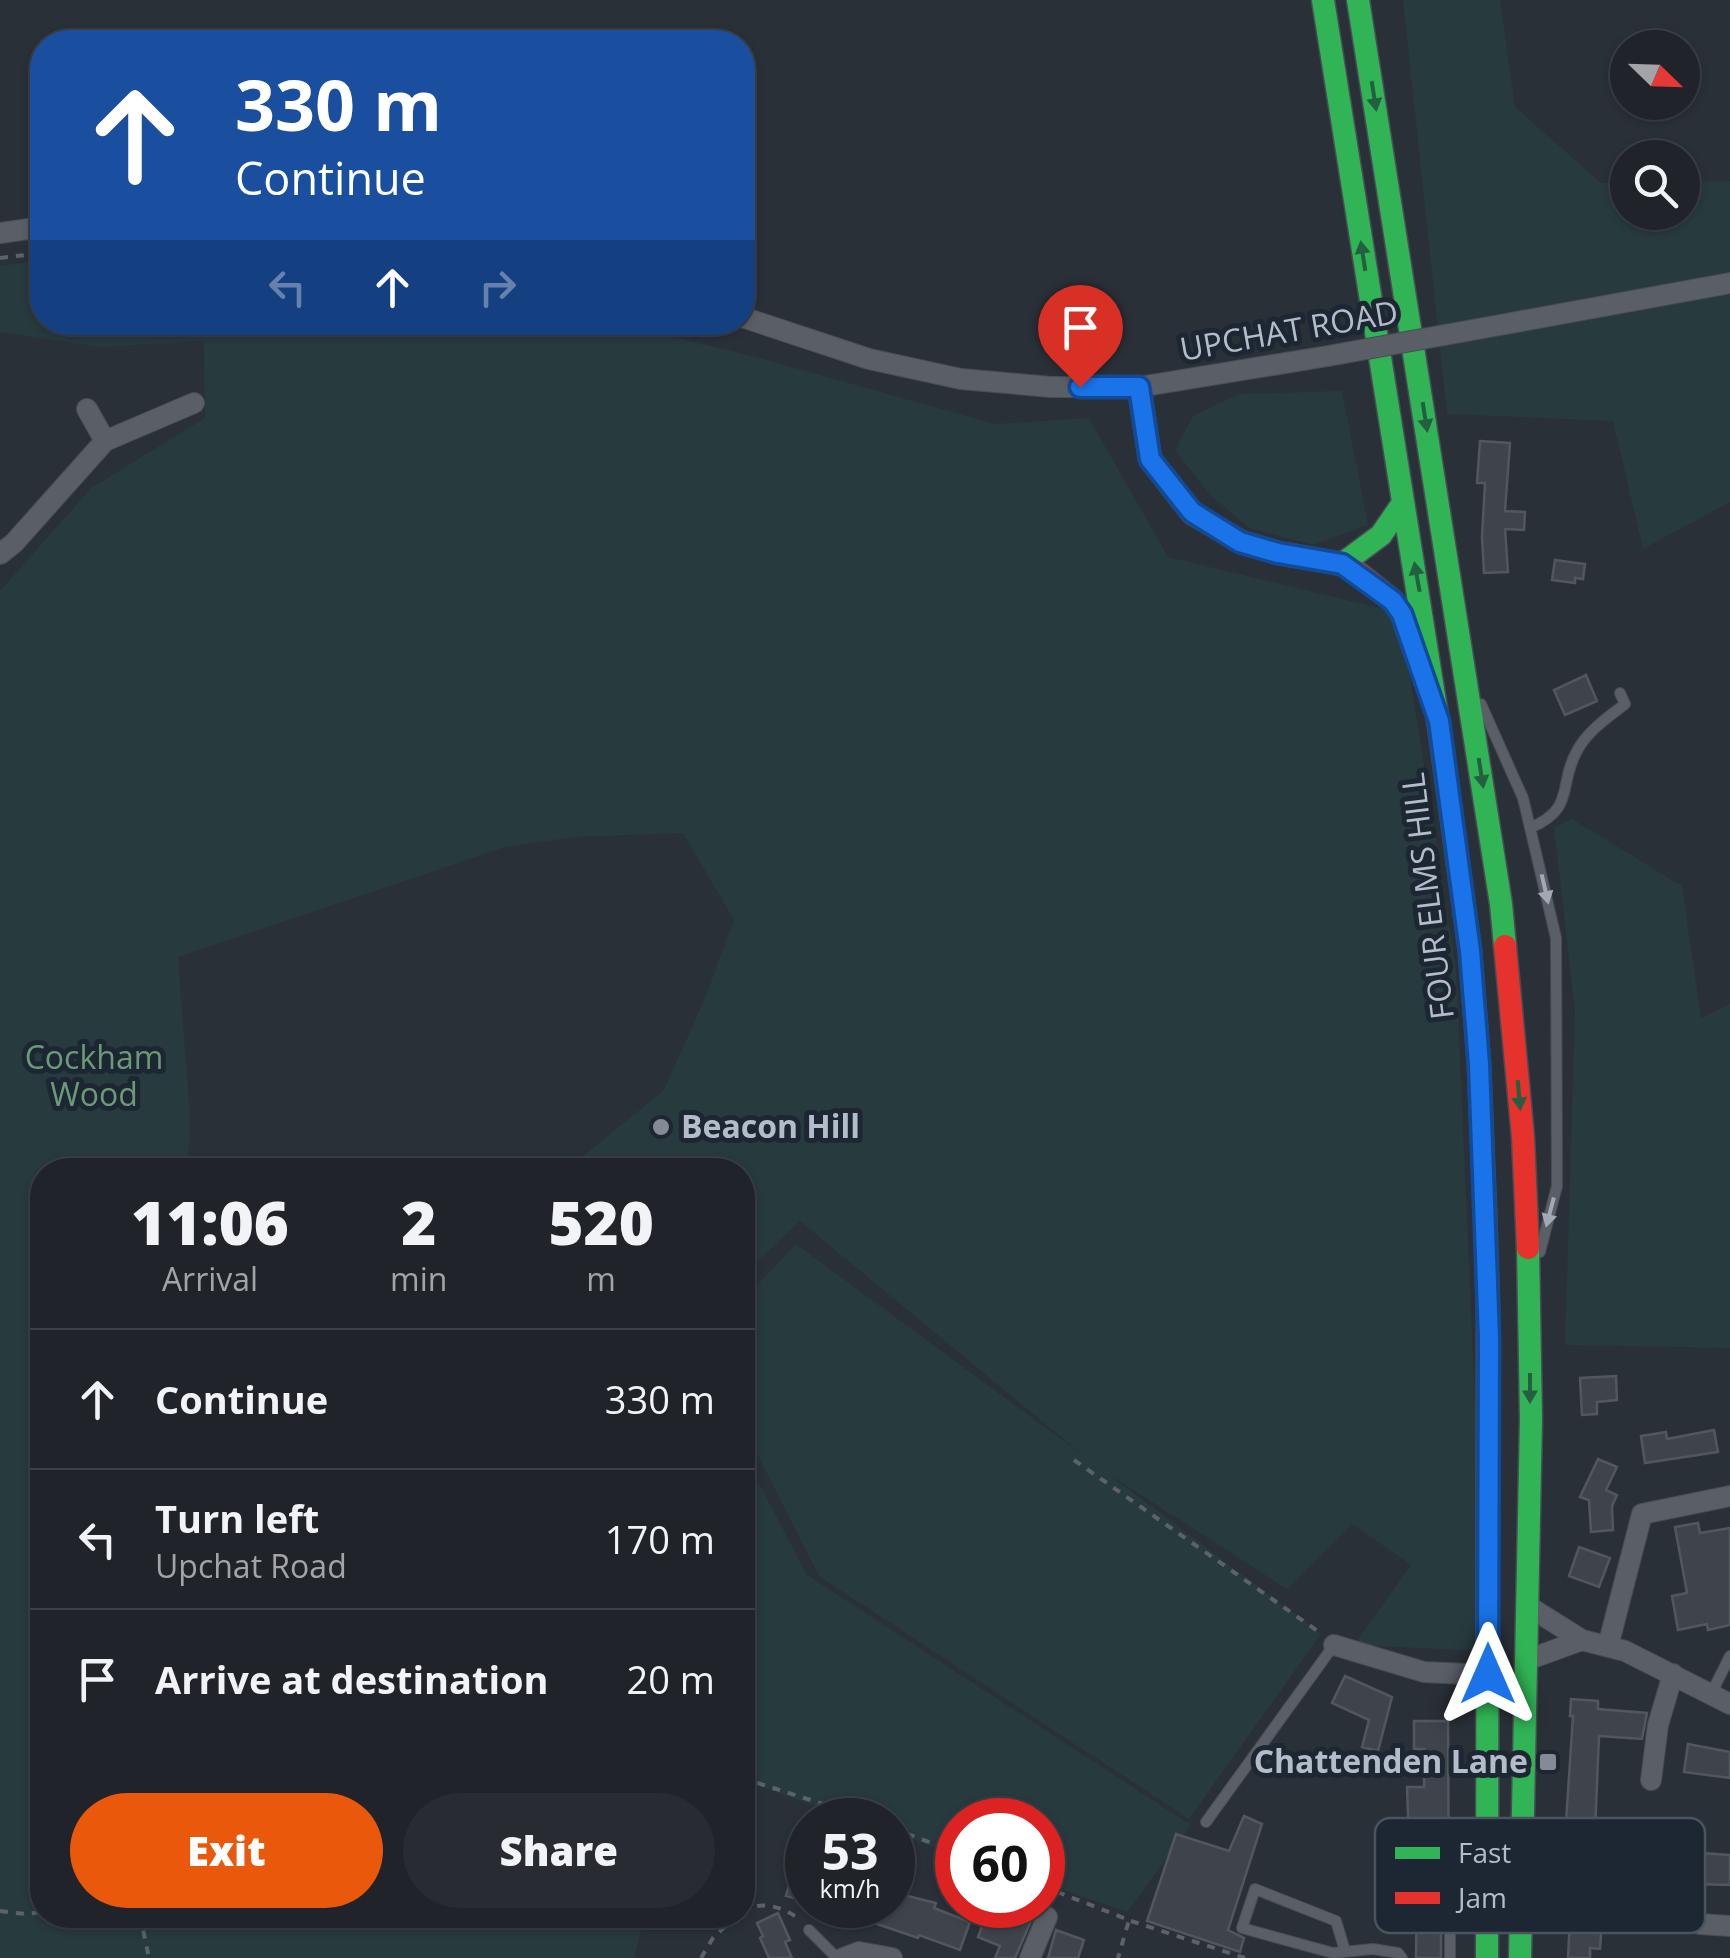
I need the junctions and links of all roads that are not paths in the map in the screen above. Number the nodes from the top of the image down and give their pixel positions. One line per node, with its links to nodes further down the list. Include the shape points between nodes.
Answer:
1 (1323, 0): 11 (main road, FOUR ELMS HILL, one-way to 1)
2 (1358, 0): 14 (main road, FOUR ELMS HILL, one-way to 14)
3 (30, 229): 4 (street)
4 (0, 233)
5 (1730, 283): 7 (street, UPCHAT ROAD, bridge)
6 (755, 320): 7 (street, UPCHAT ROAD, via 869,359 961,379)
7 (1139, 387): 13 (main road, via 1150,459 1192,512 1240,542)
8 (194, 404): 10 (street)
9 (87, 409): 10 (street)
10 (105, 442): 12 (street)
11 (1403, 503): 13 (main road, via 1381,534); 16 (main road, FOUR ELMS HILL, one-way to 11)
12 (0, 554)
13 (1342, 564): 16 (main road, via 1382,590 1402,614)
14 (1465, 667): 17 (lane); 18 (main road, FOUR ELMS HILL, one-way to 18, via 1501,904)
15 (1620, 693): 17 (lane, via 1625,704 1580,744 1551,819)
16 (1439, 721): 26 (main road, FOUR ELMS HILL, via 1480,1082 1488,1286)
17 (1530, 828): 18 (lane, one-way to 18, via 1556,938 1557,1148 1557,1186)
18 (1530, 1290): 20 (main road, FOUR ELMS HILL, one-way to 20)
19 (1730, 1496): 23 (street, via 1642,1514)
20 (1528, 1606): 21 (street); 25 (main road, FOUR ELMS HILL)
21 (1582, 1640): 23 (street); 25 (street)
22 (1334, 1645): 26 (street, via 1424,1672); 32 (lane)
23 (1608, 1646): 27 (street)
24 (1730, 1656): 28 (lane)
25 (1527, 1660): 31 (main road, FOUR ELMS HILL)
26 (1488, 1674): 30 (main road, FOUR ELMS HILL)
27 (1674, 1674): 28 (street); 29 (street, via 1658,1725)
28 (1720, 1699)
29 (1652, 1780)
30 (1488, 1818)
31 (1523, 1818)
32 (1206, 1822)
33 (1705, 1924): 34 (street)
34 (1730, 1926)
35 (1041, 1928): 41 (street)
36 (809, 1930): 39 (lane)
37 (1521, 1933): 43 (main road, FOUR ELMS HILL)
38 (1345, 1951): 38 (lane, via 1334,1954 1242,1928 1255,1888 1336,1921); 42 (lane, via 1373,1948)
39 (840, 1958): 40 (street, via 860,1952)
40 (892, 1958)
41 (1030, 1958)
42 (1402, 1958)
43 (1520, 1958)

